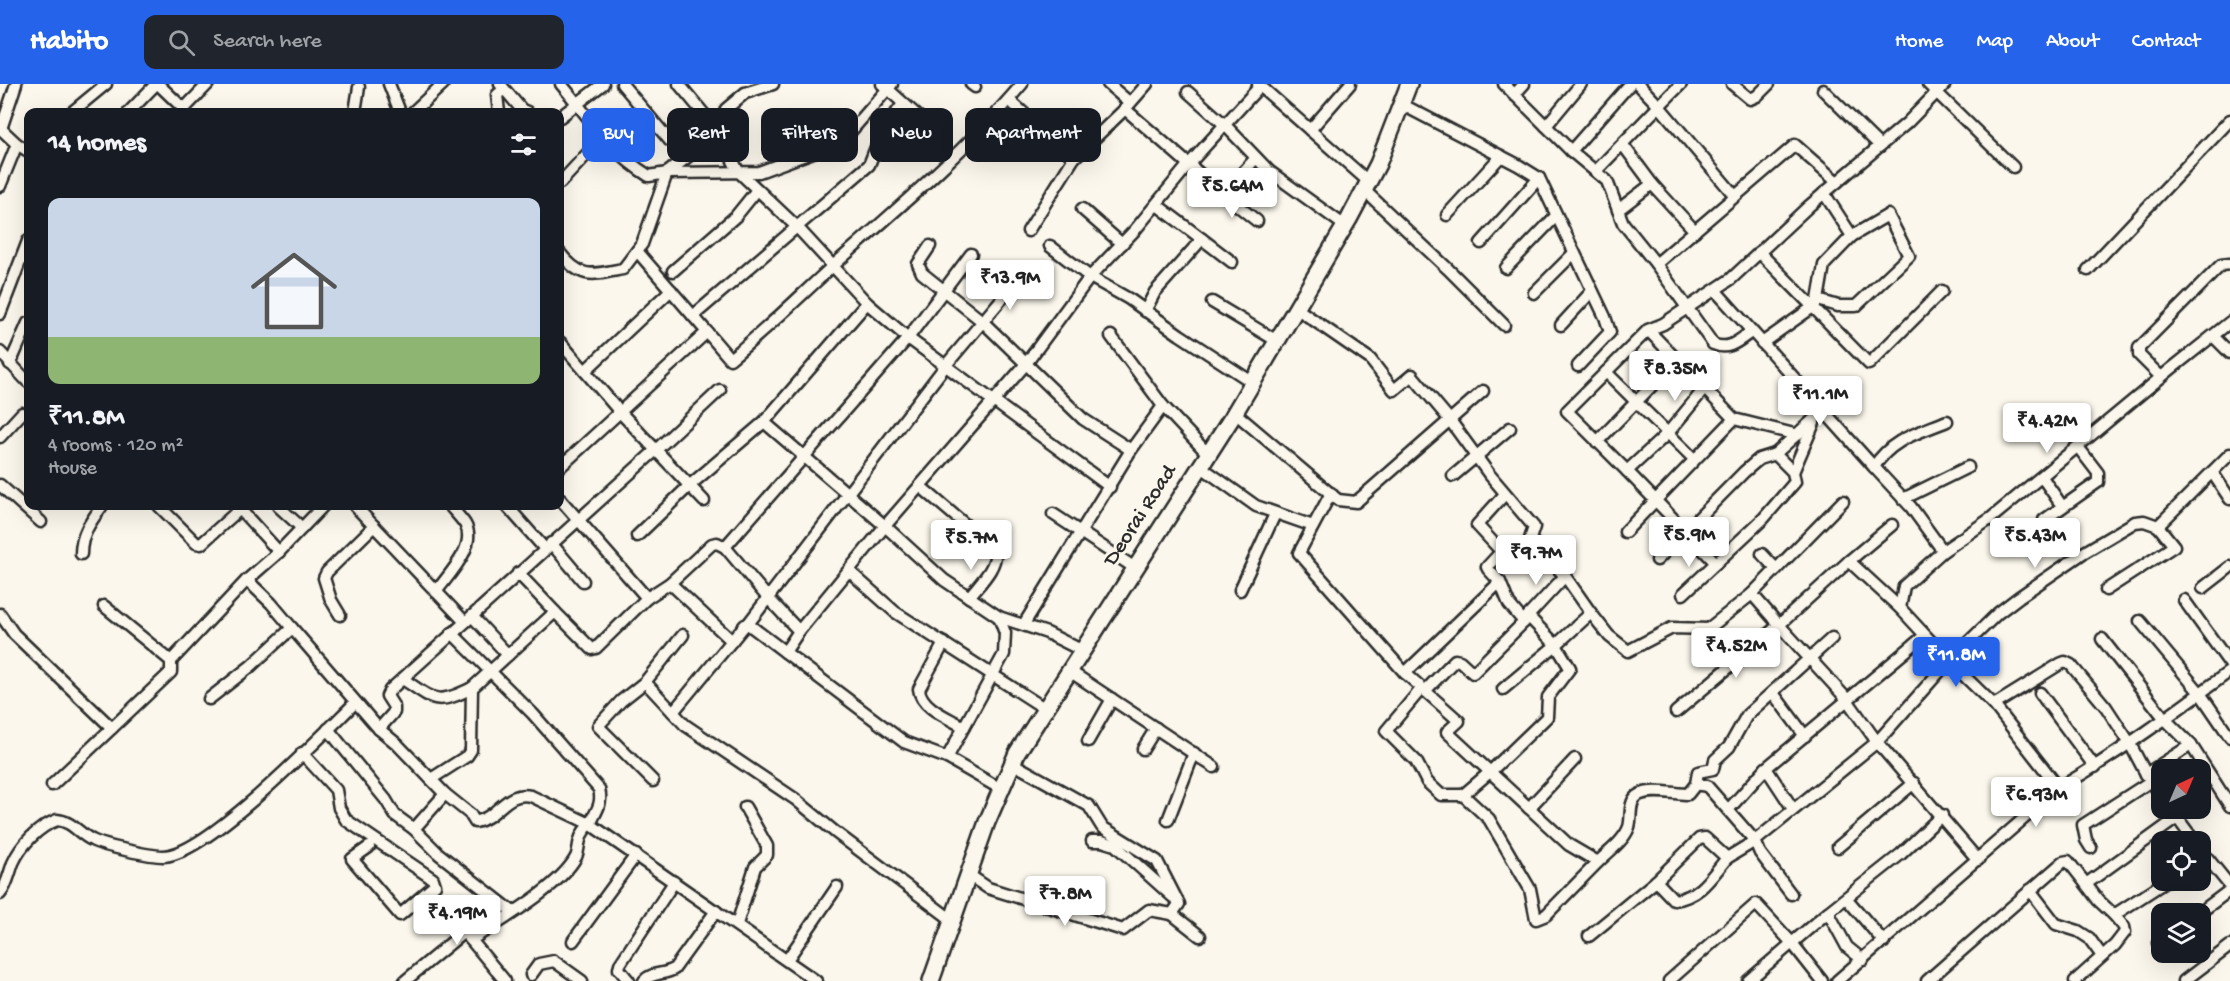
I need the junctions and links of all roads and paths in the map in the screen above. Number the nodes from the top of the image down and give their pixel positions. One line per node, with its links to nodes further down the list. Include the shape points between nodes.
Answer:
1 (15, 84): 62 (street)
2 (106, 84): 44 (street)
3 (157, 84): 45 (street); 46 (street)
4 (208, 84): 47 (street)
5 (388, 84): 49 (street)
6 (442, 84): 50 (street)
7 (561, 84): 39 (street)
8 (603, 84): 39 (street)
9 (622, 84): 65 (street)
10 (774, 84): 32 (street)
11 (1022, 84): 38 (street)
12 (1108, 84): 42 (street)
13 (1147, 84): 42 (street)
14 (1278, 84): 36 (street)
15 (1350, 84): 63 (street)
16 (1409, 84): 41 (street, Deorai Road)
17 (1504, 84): 37 (street)
18 (1524, 84): 37 (street)
19 (1581, 84): 61 (street)
20 (1630, 84): 70 (street)
21 (1638, 84): 43 (street)
22 (1681, 84): 43 (street)
23 (1732, 84): 24 (street, via 1750,99)
24 (1769, 84)
25 (1928, 84): 35 (street)
26 (1945, 84): 35 (street)
27 (1259, 85): 36 (street); 60 (street)
28 (887, 86): 40 (street); 80 (street, via 845,138 827,140 816,151 759,172)
29 (359, 87): 48 (street)
30 (502, 87): 51 (street, via 497,95); 52 (street)
31 (686, 87): 53 (street)
32 (744, 88): 54 (street)
33 (1823, 90): 68 (street)
34 (1188, 92): 60 (street)
35 (1936, 93): 68 (street); 79 (street)
36 (1270, 94): 63 (street)
37 (1514, 95): 61 (street)
38 (1009, 100): 56 (street); 118 (street, via 906,203)
39 (577, 103): 57 (street); 58 (street)
40 (903, 104): 55 (street); 100 (street, via 882,132 869,165)
41 (1401, 104): 71 (street); 88 (street, Deorai Road)
42 (1127, 106): 64 (street); 78 (street)
43 (1659, 106): 67 (street); 92 (street)
44 (77, 108)
45 (133, 108)
46 (180, 108)
47 (186, 108)
48 (356, 108)
49 (398, 108)
50 (417, 108)
51 (499, 108)
52 (520, 108)
53 (701, 108)
54 (727, 108)
55 (908, 108)
56 (1018, 108)
57 (582, 110)
58 (564, 114)
59 (2230, 120): 120 (street)
60 (1225, 125): 72 (street); 78 (street)
61 (1546, 126): 70 (street)
62 (1, 128): 66 (street)
63 (1310, 130): 88 (street)
64 (1101, 132)
65 (667, 137)
66 (17, 144): 69 (street); 87 (street)
67 (1623, 145): 81 (street); 86 (street)
68 (1880, 146): 85 (street)
69 (24, 148)
70 (1571, 151): 81 (street)
71 (1501, 156): 83 (street); 96 (street)
72 (1256, 158): 91 (street); 99 (street)
73 (582, 159): 84 (street)
74 (627, 162): 82 (street, via 649,176)
75 (681, 162): 82 (street)
76 (734, 162): 80 (street)
77 (1071, 162): 101 (street)
78 (1189, 164): 91 (street); 93 (street)
79 (2013, 167)
80 (738, 171): 82 (street); 89 (street)
81 (1596, 171): 95 (street, via 1607,182)
82 (667, 173): 110 (street)
83 (1539, 178): 97 (street); 105 (street)
84 (564, 179)
85 (1837, 182): 90 (street); 92 (street, via 1795,145)
86 (1652, 184): 95 (street); 102 (street)
87 (0, 186)
88 (1366, 186): 99 (street, Deorai Road); 140 (street)
89 (757, 190): 100 (street); 121 (street, via 736,216)
90 (1824, 193): 103 (street); 111 (street)
91 (1223, 194): 98 (street)
92 (1735, 196): 102 (street)
93 (1157, 205): 104 (street); 106 (street)
94 (1082, 209): 106 (street)
95 (1618, 210): 116 (street, via 1623,223)
96 (1447, 215)
97 (1556, 216): 112 (street); 119 (street)
98 (1257, 221)
99 (1345, 226): 133 (street, Deorai Road)
100 (797, 227): 118 (street); 137 (street)
101 (1028, 231)
102 (1695, 231): 116 (street)
103 (1852, 236): 132 (street, via 1824,265); 132 (street, via 1888,215 1910,256 1856,306)
104 (1202, 239): 115 (street); 135 (street, via 1155,292)
105 (1481, 243)
106 (1122, 244): 122 (street)
107 (930, 246): 125 (street, via 918,268)
108 (1050, 246): 122 (street)
109 (24, 251): 136 (street)
110 (637, 251): 114 (street, via 623,269 590,275); 124 (street)
111 (1759, 252): 126 (street); 132 (street)
112 (1574, 253): 127 (street); 129 (street)
113 (971, 254): 125 (street)
114 (564, 258)
115 (1232, 262)
116 (1656, 264): 134 (street)
117 (2230, 264): 161 (street, via 2221,265 2139,348 2139,355)
118 (833, 267): 131 (street); 144 (street, via 730,359)
119 (1506, 268)
120 (2088, 270)
121 (674, 271)
122 (1090, 277): 135 (street); 156 (street)
123 (1016, 282): 138 (street)
124 (671, 290): 137 (street); 159 (street)
125 (944, 290): 138 (street); 148 (street)
126 (1715, 290): 134 (street); 145 (street)
127 (1592, 291): 141 (street); 158 (street, via 1610,332)
128 (1942, 291): 132 (street, via 1869,364)
129 (1534, 293)
130 (1212, 302): 149 (street)
131 (867, 303): 148 (street); 177 (street)
132 (1816, 304): 150 (street)
133 (1296, 308): 149 (street, Deorai Road); 174 (street, via 1370,359 1394,390 1412,375)
134 (1687, 309): 142 (street); 145 (street, via 1713,344 1722,348)
135 (1145, 311): 163 (street)
136 (0, 314)
137 (693, 316): 144 (street)
138 (982, 321): 156 (street); 157 (street)
139 (2230, 322): 147 (street)
140 (1504, 325)
141 (1561, 325)
142 (1648, 330): 154 (street); 160 (street)
143 (24, 332): 155 (street)
144 (706, 332): 171 (street)
145 (1751, 332): 150 (street)
146 (1111, 336): 169 (street)
147 (2213, 336): 153 (street); 161 (street)
148 (908, 338): 157 (street); 188 (street)
149 (1277, 341): 163 (street, Deorai Road)
150 (1762, 344): 173 (street)
151 (564, 347): 159 (street)
152 (0, 352): 155 (street)
153 (2230, 353)
154 (1677, 360): 164 (street); 168 (street)
155 (10, 364): 162 (street)
156 (1025, 364): 167 (street); 185 (street, via 1083,419)
157 (946, 365): 167 (street); 205 (street)
158 (1578, 366)
159 (585, 372): 171 (street)
160 (1606, 372): 168 (street); 182 (street, via 1567,411)
161 (2161, 377): 183 (street)
162 (24, 378)
163 (1252, 382): 172 (street, Deorai Road)
164 (1705, 388): 175 (street); 179 (street)
165 (720, 390): 184 (street)
166 (1482, 391): 174 (street)
167 (993, 401): 202 (street); 203 (street)
168 (1636, 402): 179 (street); 182 (street)
169 (1163, 406): 185 (street); 191 (street)
170 (22, 412): 181 (street)
171 (620, 412): 184 (street); 192 (street)
172 (1234, 412): 191 (street, Deorai Road); 204 (street)
173 (1821, 414): 180 (street); 193 (street); 196 (street)
174 (1449, 419): 189 (street); 204 (street, via 1356,502 1338,500)
175 (1734, 419): 180 (street); 190 (street)
176 (1947, 421): 193 (street, via 1901,441 1884,452)
177 (764, 422): 188 (street); 201 (street)
178 (1510, 428): 189 (street)
179 (1668, 433): 190 (street); 195 (street)
180 (1798, 435): 186 (street)
181 (0, 437)
182 (1597, 442): 195 (street)
183 (2078, 447): 199 (street); 213 (street, via 2098,473 2098,482)
184 (656, 450): 201 (street); 227 (street)
185 (1131, 450): 203 (street)
186 (1775, 454): 196 (street); 238 (street, via 1759,459)
187 (2230, 454): 197 (street)
188 (805, 457): 205 (street); 241 (street)
189 (1476, 457): 198 (street); 206 (street)
190 (1694, 459): 210 (street)
191 (1204, 460): 226 (street, via 1256,506); 250 (street, Deorai Road)
192 (564, 463)
193 (1874, 467): 207 (street)
194 (1968, 467): 207 (street)
195 (1627, 471): 210 (street)
196 (1793, 472): 248 (street, via 1795,482 1780,500)
197 (2212, 472): 208 (street); 234 (street)
198 (1453, 476)
199 (2042, 477): 213 (street); 242 (street)
200 (0, 484): 214 (street)
201 (689, 486): 209 (street); 239 (street)
202 (920, 486): 232 (street); 265 (street, via 995,550 997,558)
203 (1110, 487): 236 (street)
204 (1331, 493): 233 (street)
205 (847, 494): 232 (street); 267 (street)
206 (1505, 494): 254 (street, via 1534,527 1530,539); 257 (street, via 1477,525 1500,550 1487,567)
207 (1903, 499): 242 (street)
208 (2230, 499)
209 (704, 501)
210 (1655, 501): 237 (street); 238 (street)
211 (1843, 501): 251 (street)
212 (564, 504): 227 (street)
213 (2062, 506): 228 (street)
214 (24, 507)
215 (27, 510): 229 (street)
216 (99, 510): 244 (street, via 81,541)
217 (163, 510): 218 (street, via 201,544)
218 (235, 510)
219 (241, 510): 243 (street)
220 (282, 510): 235 (street)
221 (319, 510): 235 (street)
222 (359, 510): 231 (street)
223 (453, 510): 262 (street, via 466,526 468,536 465,550)
224 (511, 510): 240 (street)
225 (1053, 514): 236 (street)
226 (1275, 514): 233 (street); 260 (street)
227 (578, 520): 240 (street); 266 (street)
228 (2044, 520)
229 (40, 522)
230 (1892, 525): 247 (street)
231 (374, 526): 262 (street); 274 (street, via 324,578)
232 (885, 526): 252 (street); 265 (street, via 944,580)
233 (1313, 526): 302 (street, via 1299,553)
234 (2158, 526): 261 (street, via 2174,546); 297 (street, via 2135,522 2083,554 1998,613)
235 (302, 528): 243 (street)
236 (1082, 532): 250 (street); 280 (street)
237 (1625, 532)
238 (1684, 532): 246 (street); 248 (street)
239 (637, 536)
240 (548, 546): 253 (street); 256 (street)
241 (725, 547): 258 (street, via 712,544); 267 (street)
242 (1943, 551): 270 (street, via 1904,586)
243 (279, 552): 255 (street)
244 (81, 554)
245 (1762, 554): 251 (street)
246 (1657, 560)
247 (1849, 561): 270 (street); 281 (street)
248 (1716, 562): 263 (street)
249 (2230, 567): 259 (street)
250 (1135, 568): 292 (street, Deorai Road)
251 (1776, 569): 264 (street)
252 (849, 571): 283 (street); 290 (street, via 896,612)
253 (518, 573): 271 (street); 276 (street)
254 (1565, 576): 272 (street); 277 (street)
255 (247, 580): 282 (street); 296 (street)
256 (583, 580)
257 (1500, 582): 277 (street, via 1509,604); 302 (street)
258 (670, 583): 266 (street); 289 (street)
259 (2202, 588)
260 (1240, 590)
261 (2106, 590)
262 (436, 591): 276 (street)
263 (1683, 594)
264 (1752, 594): 272 (street, via 1708,629 1671,628 1628,651); 281 (street)
265 (969, 597): 275 (street)
266 (647, 598): 271 (street, via 592,649)
267 (768, 598): 279 (street); 283 (street)
268 (2184, 600): 298 (street)
269 (104, 606): 296 (street)
270 (1900, 608): 286 (street)
271 (555, 612): 294 (street)
272 (1591, 613): 291 (street)
273 (0, 615): 322 (street, via 14,634)
274 (340, 615)
275 (999, 617): 280 (street); 303 (street, via 1005,633 1004,654)
276 (468, 619): 284 (street); 294 (street)
277 (1526, 619): 291 (street); 307 (street, via 1473,673 1455,660)
278 (2140, 621): 311 (street)
279 (748, 624): 289 (street); 293 (street)
280 (1024, 624): 292 (street)
281 (1779, 625): 295 (street); 319 (street)
282 (292, 628): 312 (street); 315 (street)
283 (799, 631): 293 (street)
284 (452, 633): 301 (street); 304 (street)
285 (683, 635): 305 (street)
286 (1924, 636): 297 (street); 314 (street)
287 (1832, 638): 295 (street)
288 (2102, 639): 320 (street)
289 (732, 642): 318 (street)
290 (944, 643): 303 (street); 321 (street, via 919,695 925,703)
291 (1556, 645): 308 (street); 341 (street, via 1570,668 1548,697 1547,717)
292 (1081, 650): 299 (street, Deorai Road)
293 (785, 652): 335 (street, via 904,742)
294 (507, 655): 301 (street)
295 (1810, 658): 309 (street); 314 (street)
296 (171, 661): 322 (street, via 171,672)
297 (1949, 661): 316 (street); 329 (street)
298 (2230, 664)
299 (1068, 670): 313 (street); 317 (street, Deorai Road)
300 (2230, 671): 311 (street)
301 (489, 672): 306 (street); 361 (street, via 533,714 599,789 600,807)
302 (1405, 673): 307 (street)
303 (992, 674): 317 (street); 321 (street)
304 (403, 679): 306 (street, via 432,699 443,700); 325 (street, via 388,693 394,712)
305 (645, 682): 318 (street); 344 (street, via 598,726)
306 (472, 688): 343 (street, via 471,750)
307 (1423, 689): 341 (street, via 1459,721 1447,732); 352 (street, via 1386,731 1416,761 1427,782 1441,795)
308 (1503, 689)
309 (1773, 693): 326 (street); 347 (street, via 1746,715 1713,768 1698,772)
310 (2040, 693): 339 (street)
311 (2200, 693): 320 (street); 327 (street)
312 (209, 699)
313 (1112, 699): 323 (street); 328 (street)
314 (1848, 701): 326 (street); 329 (street)
315 (355, 703): 324 (street); 325 (street)
316 (1994, 705): 330 (street, via 2065,662 2091,689); 349 (street)
317 (1044, 708): 337 (street, Deorai Road)
318 (673, 712): 392 (street, via 795,799)
319 (1676, 712)
320 (2165, 720): 330 (street); 331 (street)
321 (964, 727): 335 (street)
322 (112, 728): 348 (street)
323 (1156, 728): 332 (street); 334 (street)
324 (328, 729): 333 (street); 362 (street, via 395,815)
325 (379, 729): 343 (street)
326 (1805, 736): 340 (street)
327 (2230, 737)
328 (1088, 741)
329 (1877, 742): 346 (street); 356 (street)
330 (2129, 742): 339 (street); 342 (street)
331 (2191, 745): 342 (street); 353 (street)
332 (1143, 749)
333 (302, 753): 381 (street, via 216,830 172,855 94,842 63,821 48,824 18,854); 382 (street, via 336,790 346,820 435,881)
334 (1194, 753): 338 (street); 360 (street)
335 (947, 758): 350 (street)
336 (1575, 759): 355 (street)
337 (1012, 763): 350 (street, Deorai Road); 386 (street, via 1089,806 1102,827 1157,861)
338 (1214, 767)
339 (2095, 767): 349 (street)
340 (1766, 768): 356 (street); 357 (street)
341 (1490, 772): 352 (street); 355 (street)
342 (2148, 777): 345 (street); 367 (street, via 2083,825)
343 (431, 779): 351 (street)
344 (653, 781)
345 (2151, 781)
346 (1914, 783): 358 (street); 366 (street)
347 (1696, 784): 357 (street, via 1707,786); 371 (street, via 1689,794 1653,792 1637,796 1632,802 1625,835)
348 (52, 785)
349 (2059, 788): 370 (street)
350 (1001, 789): 373 (street, Deorai Road)
351 (445, 794): 361 (street, via 475,822 489,818 511,797 522,794); 362 (street)
352 (1463, 795): 371 (street, via 1489,819 1530,890 1536,919 1546,915)
353 (2230, 806)
354 (745, 807): 393 (street, via 767,846 766,855 755,867)
355 (1529, 808): 371 (street, via 1569,845)
356 (1793, 809): 364 (street)
357 (1728, 810): 364 (street)
358 (1942, 815): 370 (street); 384 (street)
359 (2167, 819): 376 (street)
360 (1168, 820)
361 (590, 824): 368 (street); 388 (street, via 581,836 576,857 558,879)
362 (414, 829): 388 (street, via 439,854)
363 (1092, 841): 386 (street, via 1115,845)
364 (1755, 841): 369 (street); 383 (street, via 1760,854)
365 (369, 847): 382 (street, via 352,859 400,915)
366 (1838, 847)
367 (2091, 848)
368 (636, 855): 375 (street); 397 (street)
369 (1727, 858): 374 (street, via 1705,838 1699,839); 374 (street, via 1701,889 1688,898 1674,900)
370 (1978, 860): 398 (street)
371 (1598, 862)
372 (2211, 864): 378 (street)
373 (969, 875): 390 (street, via 988,888 1123,930 1149,910); 392 (street, Deorai Road)
374 (1656, 881): 396 (street)
375 (674, 882): 387 (street); 409 (street, via 620,964)
376 (2086, 884): 379 (street, via 2065,860); 391 (street)
377 (837, 887): 402 (street)
378 (2230, 888): 385 (street)
379 (2030, 890): 401 (street, via 2056,924 2078,931); 417 (street)
380 (2151, 891): 391 (street)
381 (0, 894)
382 (427, 894): 394 (street)
383 (1791, 894)
384 (1847, 899): 389 (street); 398 (street)
385 (2211, 903)
386 (1179, 904): 390 (street)
387 (717, 911): 393 (street); 410 (street, via 674,969)
388 (513, 912): 394 (street)
389 (1828, 912): 399 (street); 403 (street, via 1847,947)
390 (1172, 914): 395 (street)
391 (2114, 915): 401 (street, via 2124,932)
392 (952, 920): 412 (street, Deorai Road)
393 (736, 924): 402 (street)
394 (468, 936): 405 (street); 407 (street)
395 (1200, 936)
396 (1589, 936)
397 (573, 941)
398 (1884, 942): 403 (street)
399 (1792, 943): 413 (street, via 1756,904); 414 (street); 415 (street)
400 (2230, 946): 406 (street)
401 (2102, 956): 418 (street)
402 (787, 960): 411 (street)
403 (1863, 960): 416 (street)
404 (531, 975): 408 (street, via 539,964 554,961)
405 (500, 980)
406 (2186, 980)
407 (405, 981)
408 (582, 981)
409 (629, 981)
410 (644, 981)
411 (816, 981)
412 (931, 981)
413 (1669, 981)
414 (1748, 981)
415 (1822, 981)
416 (1837, 981)
417 (1927, 981)
418 (2075, 981)

